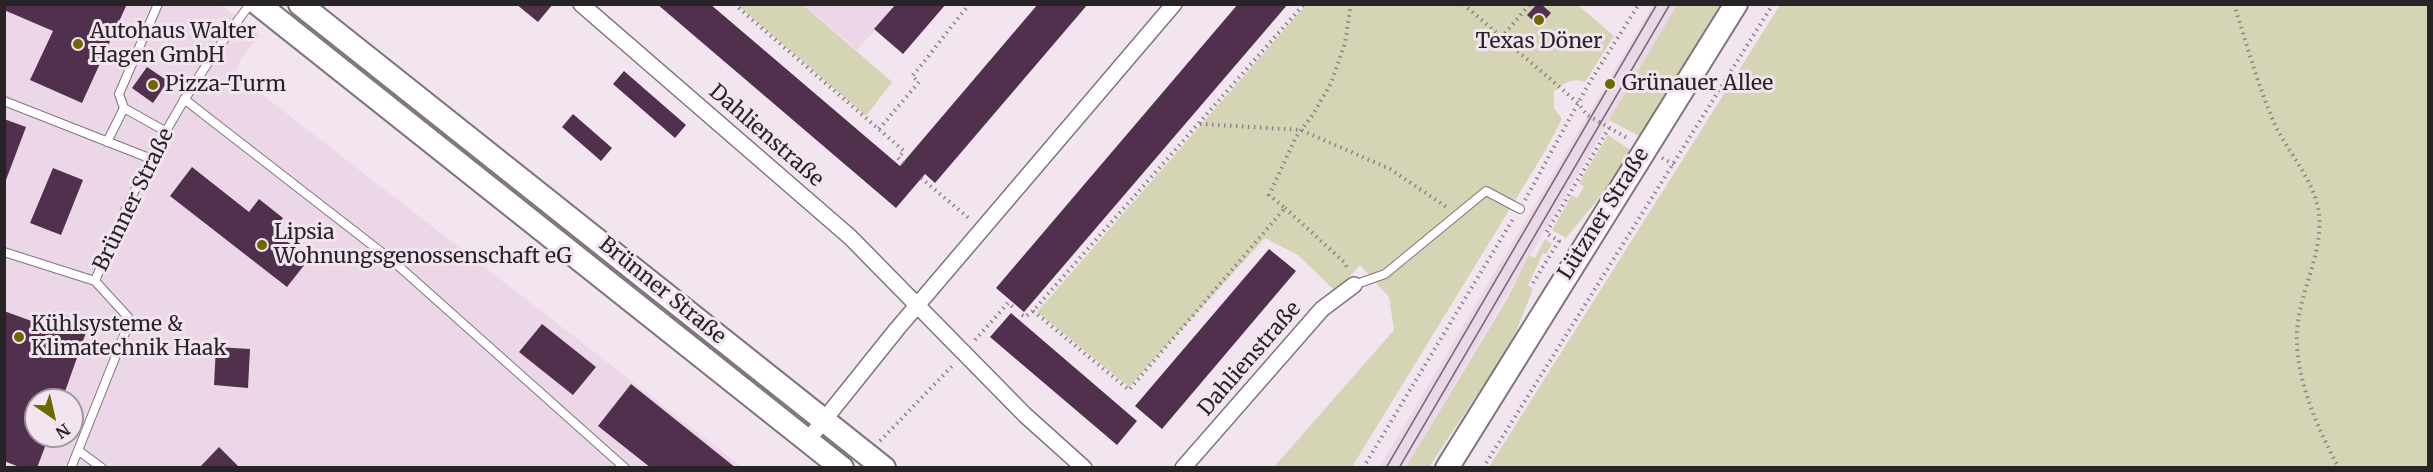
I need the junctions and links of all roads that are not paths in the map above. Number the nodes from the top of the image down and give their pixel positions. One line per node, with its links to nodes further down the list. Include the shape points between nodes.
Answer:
1 (158, 4): 10 (lane, via 119,94)
2 (250, 4): 8 (lane, Brünner Straße)
3 (258, 4): 21 (main road, Brünner Straße)
4 (300, 4): 19 (main road, Brünner Straße)
5 (581, 4): 18 (street, Dahlienstraße, via 850,237)
6 (1174, 4): 18 (street)
7 (1736, 4): 20 (main road, Lützner Straße)
8 (184, 99): 11 (lane, Brünner Straße); 25 (lane, via 394,262)
9 (4, 100): 12 (lane)
10 (124, 108): 11 (lane); 12 (lane)
11 (165, 131): 13 (lane, Brünner Straße)
12 (107, 142): 13 (lane)
13 (148, 158): 16 (lane, Brünner Straße)
14 (1520, 209): 17 (lane, via 1486,191 1385,274)
15 (4, 252): 16 (lane)
16 (95, 281): 22 (lane, Brünner Straße, via 128,317)
17 (1354, 285): 29 (street, Dahlienstraße, via 1322,309)
18 (919, 304): 19 (street); 28 (street, Dahlienstraße, via 1026,415)
19 (824, 420): 21 (street); 27 (main road, Brünner Straße)
20 (1473, 424): 30 (main road, Lützner Straße); 31 (main road, Lützner Straße)
21 (808, 440): 26 (main road, Brünner Straße)
22 (79, 451): 23 (lane, Brünner Straße); 24 (lane)
23 (71, 468)
24 (102, 468)
25 (625, 468)
26 (842, 468)
27 (884, 468)
28 (1084, 468)
29 (1183, 468)
30 (1437, 468)
31 (1448, 468)

